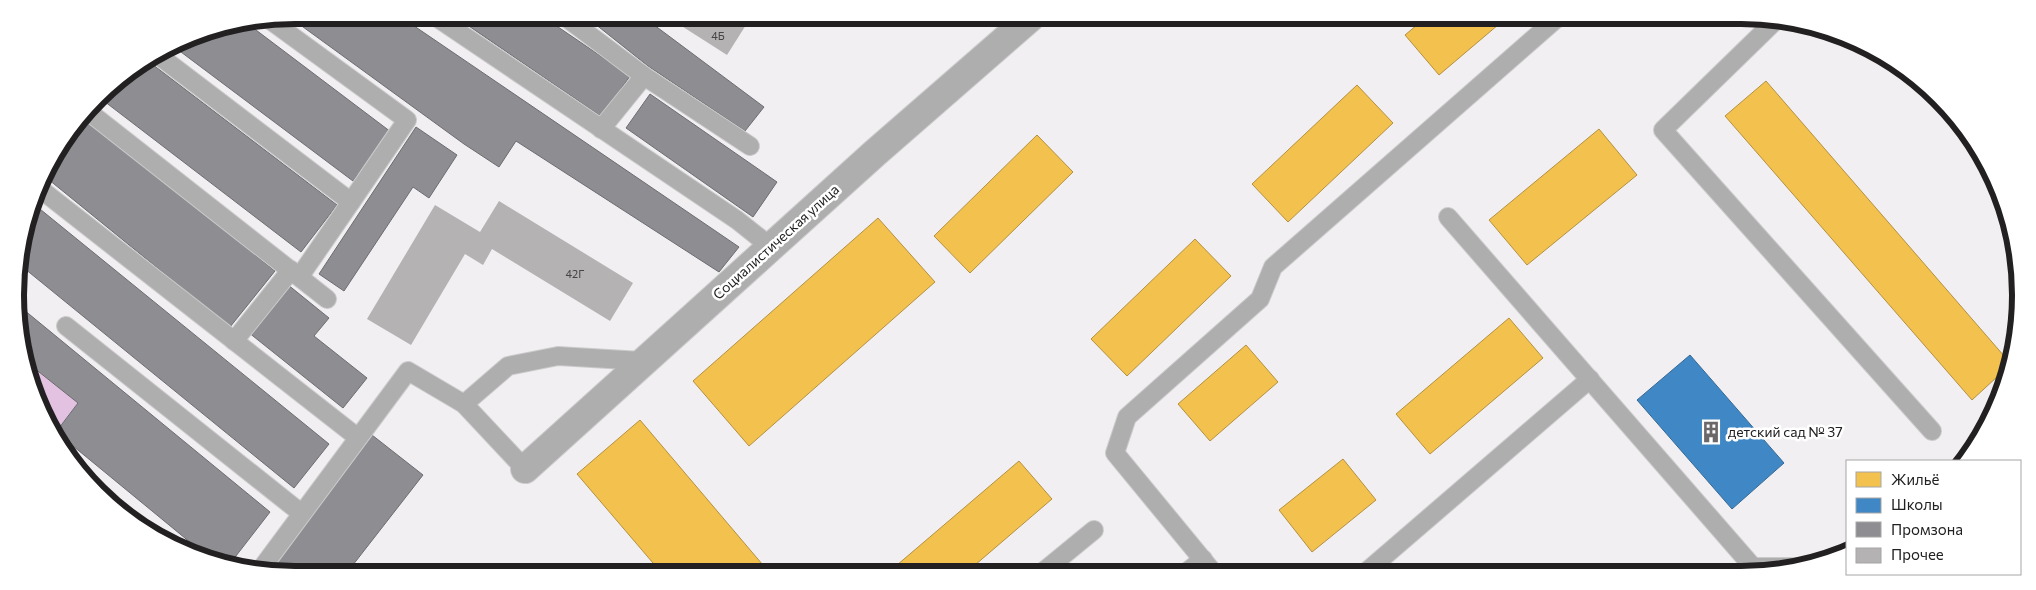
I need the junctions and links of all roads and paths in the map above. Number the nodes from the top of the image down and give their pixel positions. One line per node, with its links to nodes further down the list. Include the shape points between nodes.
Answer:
1 (276, 24): 13 (lane, via 406,120)
2 (446, 24): 10 (lane)
3 (575, 24): 8 (lane)
4 (1023, 24): 15 (street, Социалистическая улица)
5 (1551, 24): 29 (lane, via 1272,267 1260,299 1127,417 1115,454)
6 (1771, 25): 23 (lane, via 1663,130)
7 (162, 58): 13 (lane)
8 (644, 76): 10 (lane); 11 (lane)
9 (92, 115): 16 (lane)
10 (601, 130): 15 (lane)
11 (750, 146)
12 (44, 191): 19 (lane)
13 (351, 202): 16 (lane)
14 (1448, 218): 21 (lane)
15 (771, 246): 20 (street, Социалистическая улица)
16 (295, 273): 17 (lane); 19 (lane)
17 (327, 300)
18 (66, 326): 26 (lane)
19 (234, 341): 24 (lane)
20 (642, 362): 22 (lane, via 558,356 508,366); 25 (street, Социалистическая улица)
21 (1590, 380): 31 (lane); 32 (lane)
22 (464, 404): 24 (lane, via 408,371); 25 (lane)
23 (1932, 431)
24 (357, 437): 26 (lane)
25 (524, 469)
26 (301, 513): 28 (lane)
27 (1094, 530): 30 (lane)
28 (263, 564)
29 (1208, 565)
30 (1050, 566)
31 (1373, 566)
32 (1752, 566)

